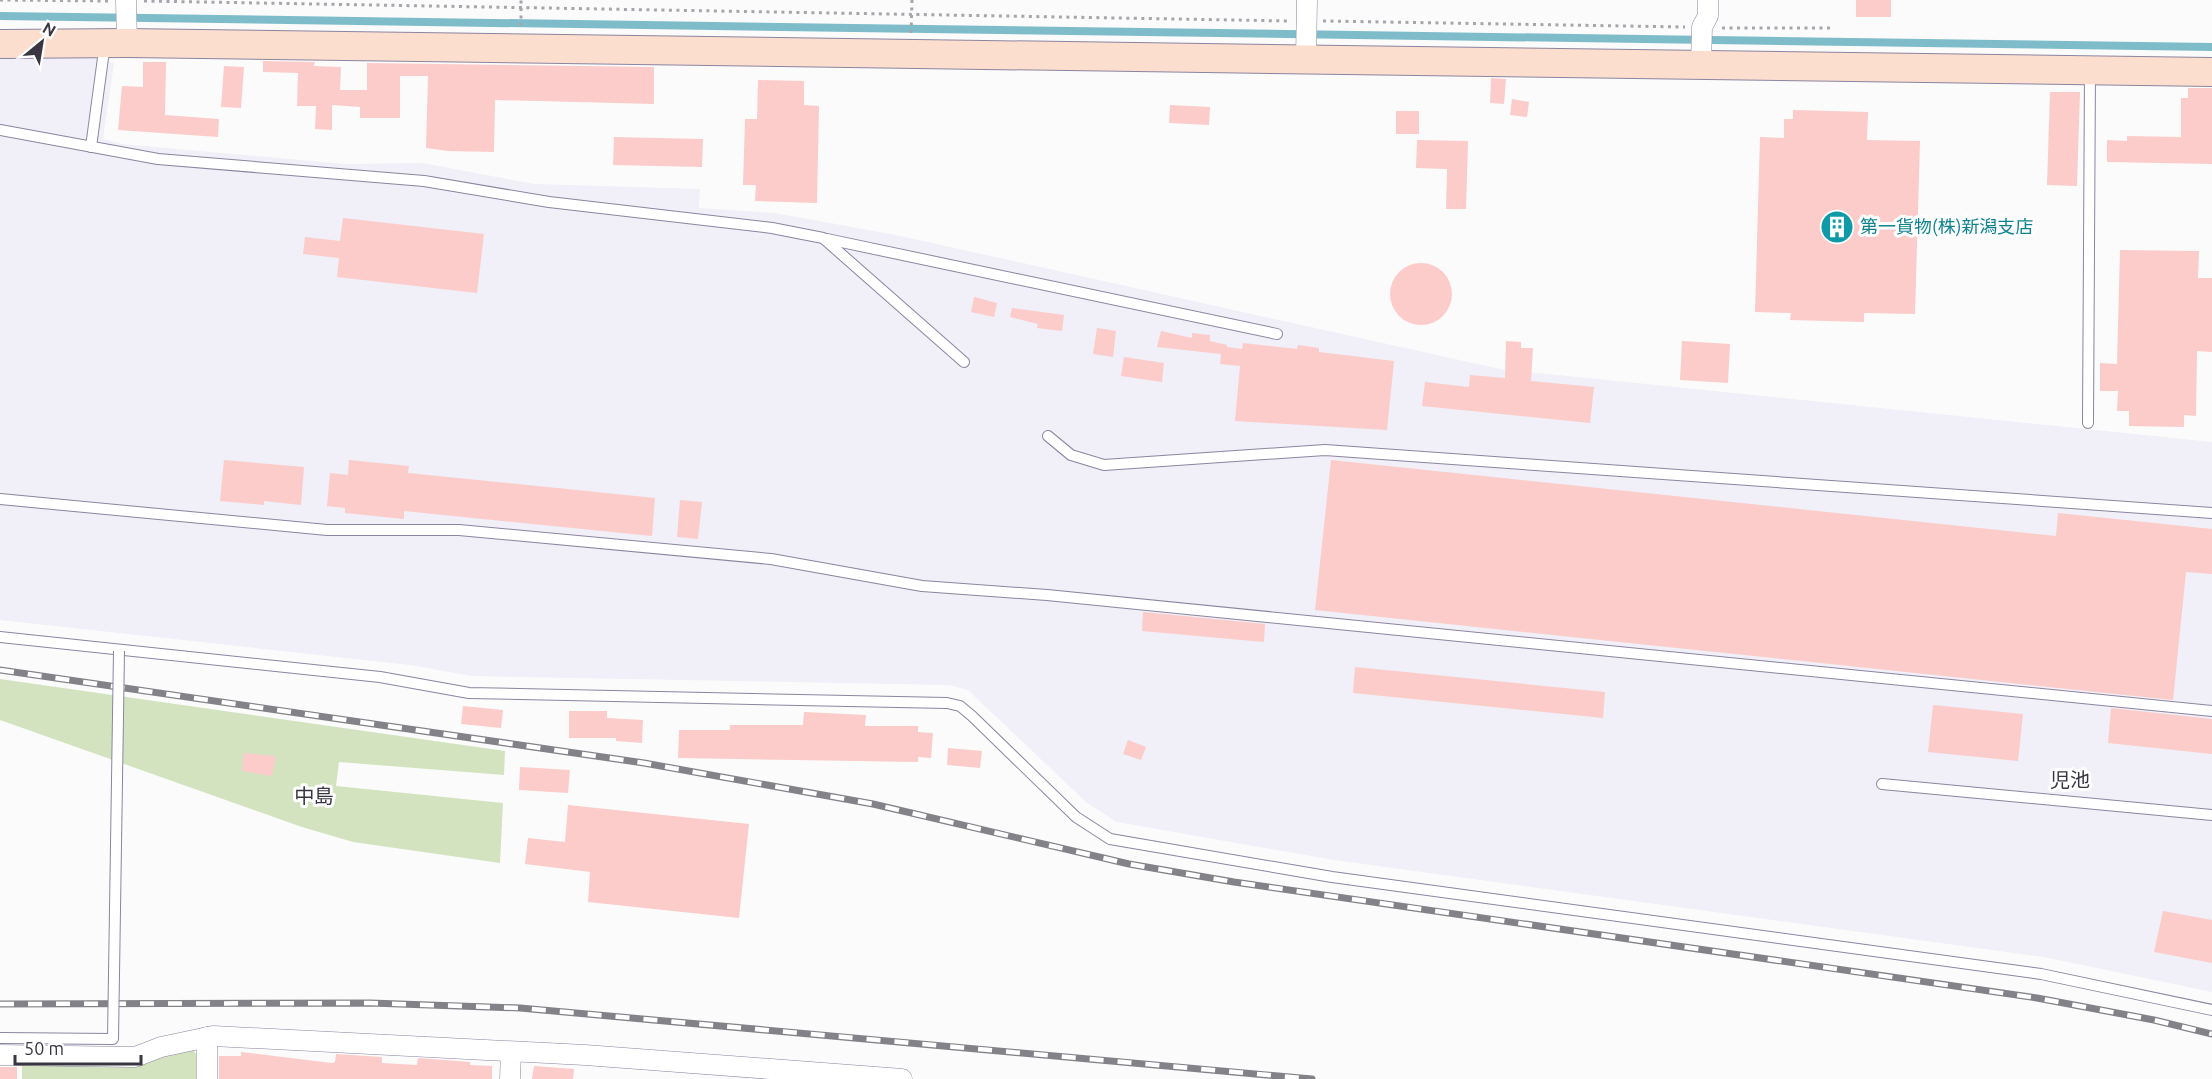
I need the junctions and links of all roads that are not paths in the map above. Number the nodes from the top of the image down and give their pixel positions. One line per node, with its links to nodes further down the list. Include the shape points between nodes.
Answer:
1 (1307, 0): 5 (street)
2 (1708, 0): 6 (street, via 1708,16 1702,27)
3 (122, 17): 4 (street); 5 (street); 10 (lane)
4 (0, 44)
5 (1306, 58): 6 (street)
6 (1701, 64): 7 (street)
7 (2090, 70): 8 (street); 14 (lane)
8 (2212, 72)
9 (0, 130): 10 (lane)
10 (91, 147): 11 (lane, via 158,159 424,181 549,202 772,228)
11 (823, 238): 12 (lane); 13 (lane)
12 (1277, 334)
13 (964, 362)
14 (2088, 423)
15 (1048, 436): 17 (lane, via 1071,455 1104,465 1325,450)
16 (0, 499): 20 (lane, via 327,530 459,530 771,559 922,586 1047,595)
17 (2212, 513)
18 (0, 638): 19 (lane)
19 (119, 651): 23 (lane, via 380,677 469,693 513,696 947,703 960,706 972,716 1076,816 1110,839 1332,877 2042,974); 25 (lane, bridge, via 113,1039)
20 (2212, 711)
21 (1882, 784): 22 (lane)
22 (2212, 815)
23 (2212, 1010)
24 (207, 1037): 26 (street); 27 (street, via 135,1057); 29 (street)
25 (0, 1038)
26 (511, 1052): 28 (street); 30 (street)
27 (0, 1055)
28 (859, 1077): 31 (street)
29 (207, 1079)
30 (510, 1079)
31 (902, 1079)

